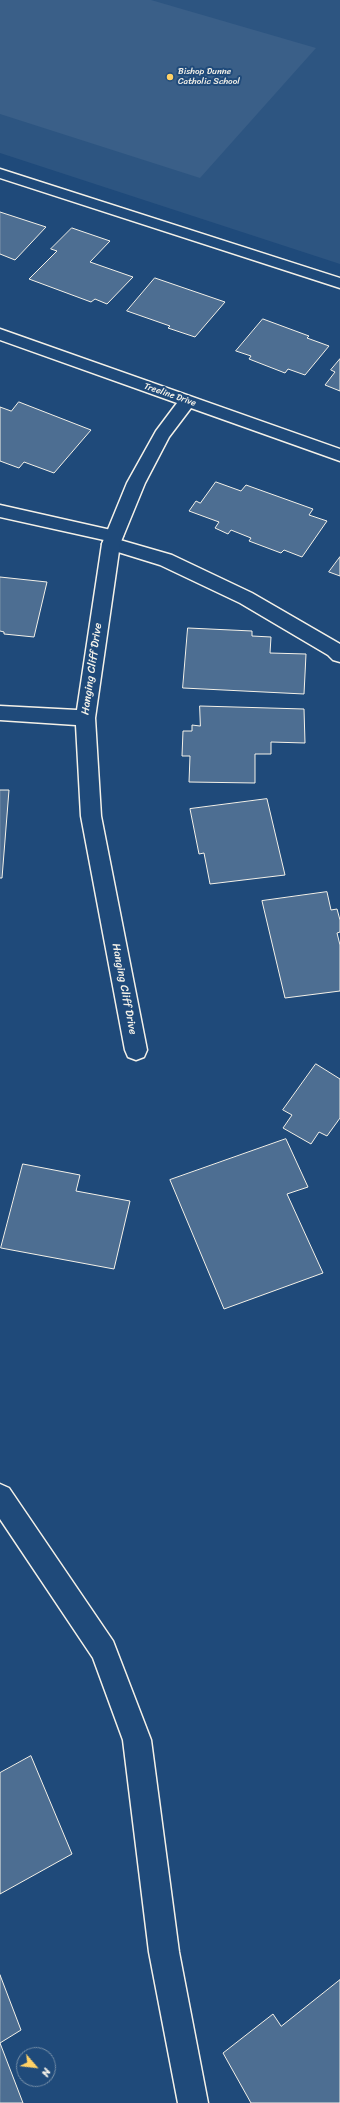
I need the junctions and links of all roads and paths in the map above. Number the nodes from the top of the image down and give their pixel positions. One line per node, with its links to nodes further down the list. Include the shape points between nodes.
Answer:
1 (0, 174): 2 (street)
2 (340, 283)
3 (0, 334): 4 (street, Treeline Drive)
4 (187, 401): 5 (street, Treeline Drive); 7 (street, Hanging Cliff Drive, via 162,435 136,483)
5 (340, 455)
6 (0, 511): 7 (street)
7 (113, 540): 8 (street, via 166,560 246,598); 10 (street, Hanging Cliff Drive)
8 (340, 655)
9 (0, 713): 10 (street)
10 (85, 718): 11 (street, Hanging Cliff Drive, via 91,816)
11 (136, 1050)
12 (0, 1496): 13 (street, via 104,1650 137,1740 164,1952)
13 (193, 2103)

